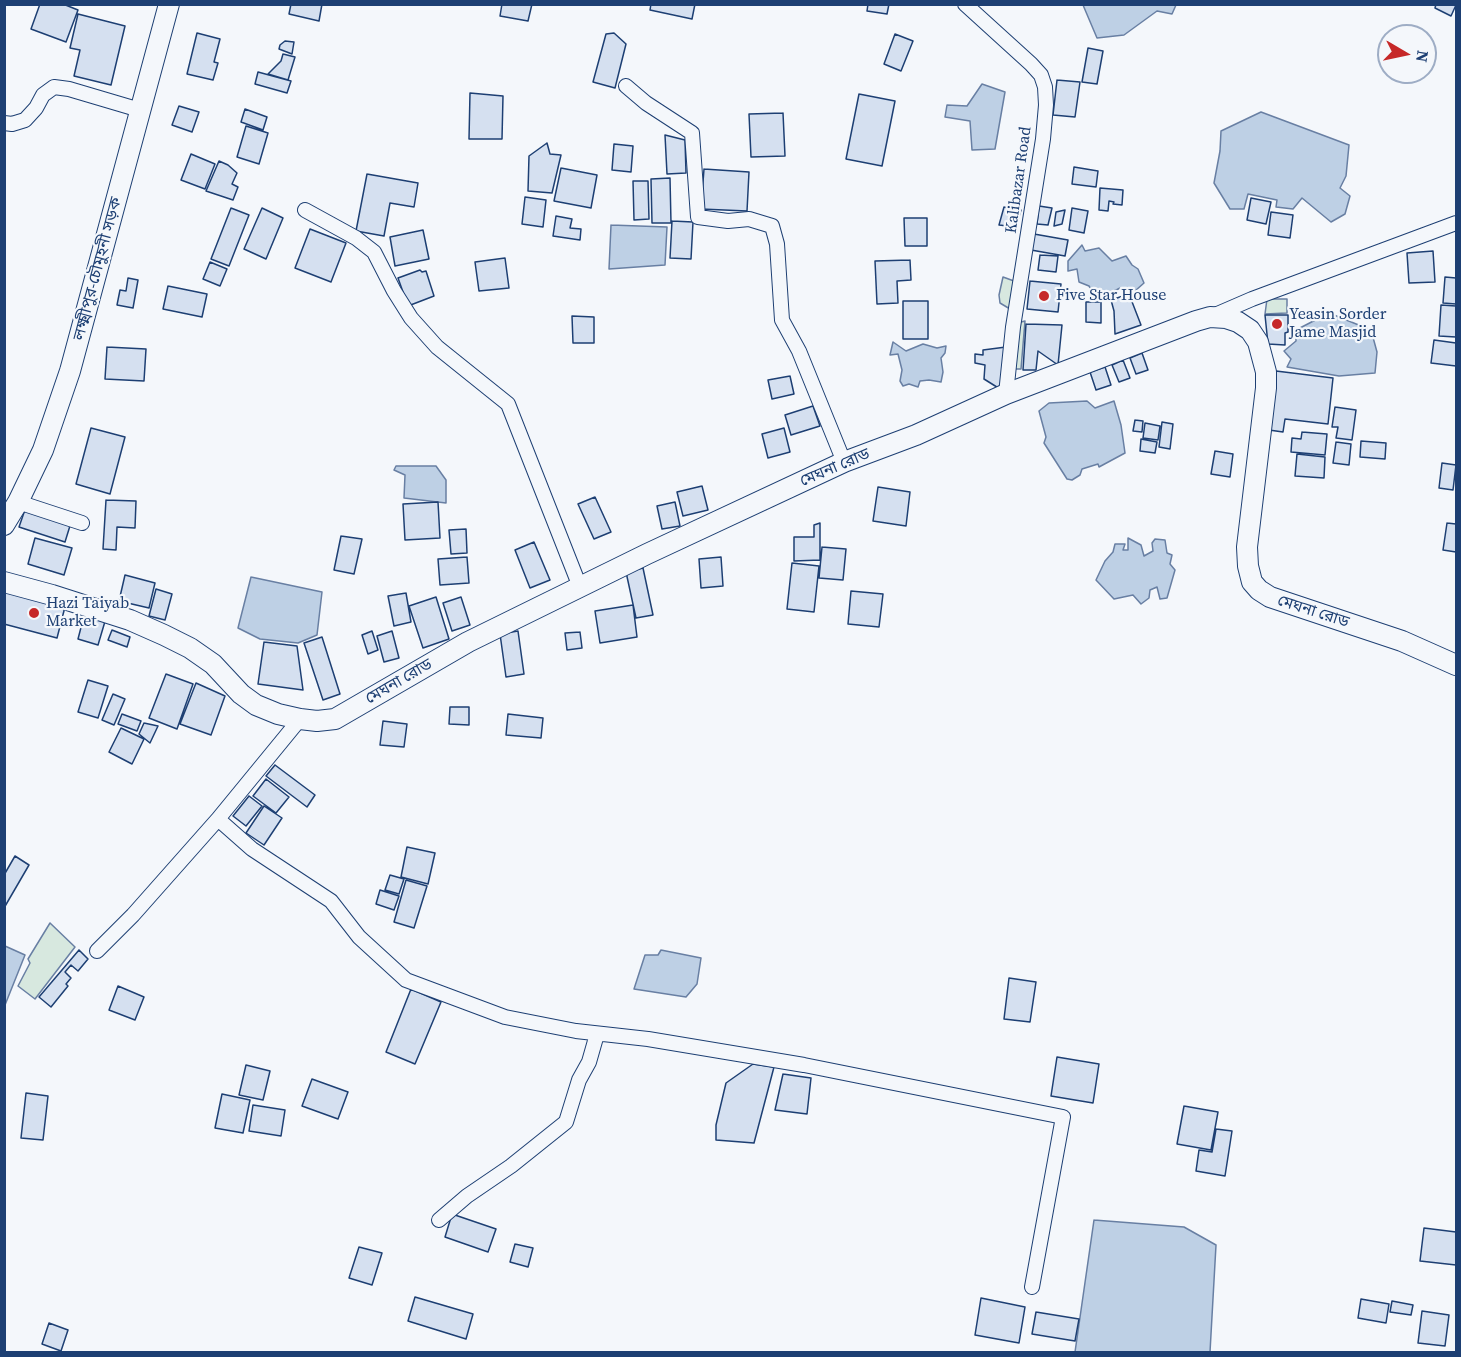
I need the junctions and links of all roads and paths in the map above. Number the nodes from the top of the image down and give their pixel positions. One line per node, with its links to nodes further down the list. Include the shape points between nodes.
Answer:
1 (168, 4): 4 (main road, লক্ষ্মীপুর-চৌমুহনী সড়ক)
2 (965, 4): 9 (street, Kalibazar Road, via 1031,64 1045,87 1043,139)
3 (626, 86): 10 (street, via 692,133 698,217 749,219 772,226 777,244 782,320 799,351)
4 (140, 110): 5 (street, via 54,87 25,120); 11 (main road, লক্ষ্মীপুর-চৌমুহনী সড়ক, via 70,371 43,450)
5 (4, 123)
6 (305, 210): 15 (street, via 374,252 411,318 437,347 508,404)
7 (1456, 223): 8 (street)
8 (1210, 317): 9 (main road, মেঘনা রোড); 16 (main road, মেঘনা রোড, via 1226,318 1250,330 1258,342 1266,372 1247,548 1252,582 1270,597 1402,641)
9 (1006, 394): 10 (main road, মেঘনা রোড)
10 (844, 462): 15 (main road, মেঘনা রোড)
11 (18, 502): 12 (street); 13 (main road, লক্ষ্মীপুর-চৌমুহনী সড়ক)
12 (82, 523)
13 (4, 525)
14 (4, 582): 17 (main road, মেঘনা রোড, via 164,635 213,664 256,705)
15 (580, 587): 17 (main road, মেঘনা রোড, via 468,642 335,719)
16 (1456, 665)
17 (300, 719): 18 (street)
18 (218, 819): 19 (street); 20 (street, via 252,849 331,901 359,937 406,980 505,1017)
19 (97, 951)
20 (597, 1034): 21 (street, via 566,1122); 22 (street, via 804,1065 1063,1117)
21 (439, 1220)
22 (1032, 1287)

